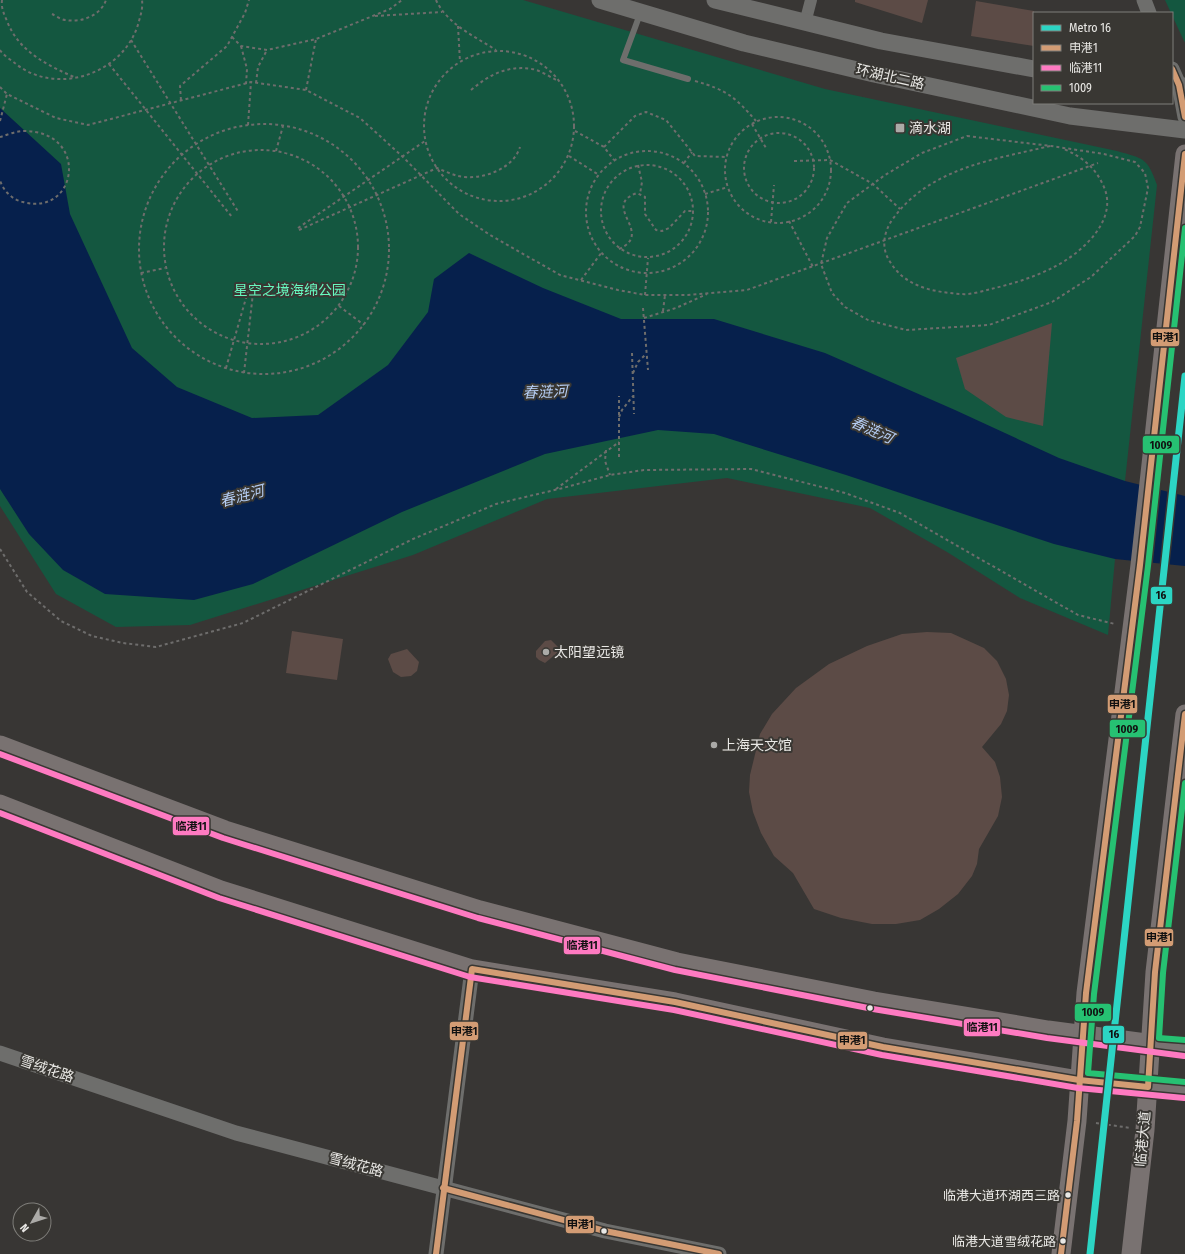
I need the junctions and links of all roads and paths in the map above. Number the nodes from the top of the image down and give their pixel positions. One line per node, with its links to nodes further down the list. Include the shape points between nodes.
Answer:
1 (2, 0): 29 (path, via 1,6 11,32 29,53 43,64)
2 (106, 0): 14 (path, via 104,7 93,16 77,21 66,20)
3 (142, 0): 20 (path, via 137,31)
4 (249, 0): 18 (path)
5 (402, 0): 15 (path, via 390,9)
6 (436, 0): 11 (path)
7 (600, 0): 12 (main road, 环湖北二路)
8 (715, 0): 16 (main road)
9 (811, 0): 16 (street)
10 (1144, 0): 13 (street)
11 (442, 12): 15 (path); 17 (path)
12 (640, 12): 30 (lane, via 623,60); 49 (main road, 环湖北二路, via 744,43 1055,113)
13 (1149, 12)
14 (52, 14)
15 (373, 16): 19 (path)
16 (806, 23): 27 (main road, via 881,41)
17 (458, 26): 24 (path); 25 (path)
18 (232, 37): 21 (path); 40 (path, via 227,46 180,86)
19 (316, 39): 23 (path); 37 (path)
20 (131, 40): 26 (path, via 122,53); 41 (path)
21 (241, 46): 23 (path); 34 (path, via 247,69)
22 (0, 50): 29 (path, via 24,70 50,79)
23 (267, 50): 33 (path, via 258,67)
24 (497, 50): 25 (path, via 469,56); 32 (path, via 519,53 543,64)
25 (460, 62): 53 (path, via 447,70 432,89 424,112)
26 (109, 64): 29 (path, via 102,70); 42 (path)
27 (1033, 69)
28 (1173, 70): 35 (street)
29 (77, 79)
30 (688, 79): 45 (path, via 726,92)
31 (251, 82): 33 (path); 34 (path); 47 (path)
32 (561, 82): 38 (path, via 532,69 503,70 488,76); 50 (path, via 572,105)
33 (256, 83): 37 (path)
34 (246, 84): 40 (path)
35 (1179, 85): 43 (street)
36 (0, 87): 39 (path)
37 (306, 90): 65 (path, via 360,118)
38 (471, 90)
39 (7, 94): 42 (path, via 56,118 88,124); 44 (path)
40 (181, 100): 41 (path)
41 (170, 103): 42 (path); 54 (path)
42 (145, 109): 62 (path)
43 (1185, 117)
44 (0, 121)
45 (756, 121): 46 (path); 69 (path, via 773,117 790,118 806,124 819,136)
46 (752, 124): 52 (path); 66 (path, via 741,131 731,145)
47 (248, 125): 48 (path); 54 (path, via 228,129)
48 (283, 126): 60 (path); 79 (path, via 308,132 326,141 343,152)
49 (1185, 130)
50 (575, 131): 57 (path); 64 (path)
51 (0, 137): 78 (path, via 23,131 48,135 58,141 65,150 70,171 62,192 43,204 18,201 8,194)
52 (760, 138): 58 (path); 68 (path, via 775,133 786,133 806,146); 86 (path, via 747,152 744,175 748,186 756,195)
53 (425, 141): 65 (path); 75 (path)
54 (196, 144): 62 (path); 89 (path)
55 (1051, 146): 59 (path); 80 (path, via 967,136 922,153); 87 (path, via 968,166 931,183)
56 (520, 147): 75 (path, via 508,165 483,176 458,176)
57 (604, 147): 61 (path, via 636,116 646,112 666,120); 67 (path)
58 (766, 148)
59 (1062, 148): 74 (path, via 1078,155); 97 (path, via 1104,154 1135,162 1145,173 1148,188 1140,227 1135,236 1091,277 1052,302 989,325 906,330 868,320 845,307 832,293)
60 (276, 151): 99 (path, via 248,150 218,159 193,177 178,195 168,216 163,247); 108 (path, via 309,162 322,171 338,188 350,208 355,223 358,254 351,285)
61 (692, 152): 66 (path, via 695,156); 71 (path)
62 (182, 154): 90 (path); 101 (path, via 163,174 144,210 138,252)
63 (1185, 154): 134 (main road, via 1140,565)
64 (569, 156): 75 (path, via 555,178 534,193 512,201 487,201 464,193 445,179); 77 (path)
65 (402, 157): 76 (path); 79 (path)
66 (727, 157): 82 (path)
67 (614, 160): 71 (path, via 632,152 651,151 670,155); 77 (path)
68 (813, 160): 69 (path); 70 (path); 86 (path, via 813,178 808,189 789,202)
69 (830, 160): 80 (path); 91 (path, via 829,185 822,200 810,212)
70 (794, 161)
71 (684, 163): 84 (path, via 699,180)
72 (1098, 163): 74 (path)
73 (638, 165): 83 (path, via 642,182); 88 (path, via 653,165 668,170 681,179 689,192); 94 (path, via 623,171 612,181 604,194 600,209 602,224 609,238)
74 (1091, 166): 93 (path); 93 (path, via 1107,192 1106,213 1098,230 1076,252 1054,267 1007,286 966,294 933,292 895,271 885,254)
75 (437, 168): 76 (path)
76 (421, 175): 85 (path); 102 (path, via 458,214 490,235 560,275)
77 (599, 175): 95 (path, via 589,193 586,214 591,234)
78 (0, 180)
79 (368, 180): 85 (path); 85 (path, via 298,229)
80 (873, 184): 87 (path); 97 (path, via 847,203 827,238)
81 (774, 186): 86 (path)
82 (728, 187): 84 (path); 92 (path, via 732,197 744,210 759,219)
83 (640, 194): 88 (path, via 645,197 645,214 656,230 662,232 685,211); 94 (path, via 626,199 623,206 632,232 629,244)
84 (705, 194): 100 (path, via 708,217 704,236 694,252 679,264 659,272)
85 (376, 195): 112 (path, via 385,219 389,259 380,298)
86 (772, 202): 92 (path)
87 (900, 209): 93 (path, via 888,227)
88 (693, 211): 96 (path, via 693,222 687,236 676,248 663,255)
89 (239, 213)
90 (232, 217)
91 (789, 221): 92 (path); 98 (path)
92 (771, 222)
93 (884, 240): 97 (path)
94 (619, 249): 96 (path, via 633,256)
95 (602, 252): 100 (path, via 618,265 638,272); 102 (path)
96 (648, 258): 100 (path)
97 (821, 264): 98 (path)
98 (813, 267): 105 (path, via 747,290)
99 (166, 268): 101 (path); 108 (path, via 174,293 194,318 206,328 230,340 250,344 281,343 323,323)
100 (648, 272): 106 (path)
101 (141, 273): 115 (path, via 156,313 169,330 184,346 201,358)
102 (582, 280): 106 (path)
103 (248, 291): 115 (path)
104 (253, 293): 117 (path)
105 (710, 293): 107 (path); 110 (path)
106 (645, 295): 107 (path)
107 (665, 295): 110 (path)
108 (339, 306): 112 (path)
109 (643, 308): 111 (path)
110 (663, 312): 111 (path)
111 (644, 318): 114 (path)
112 (364, 325): 117 (path, via 341,349 304,368 283,374)
113 (632, 353): 118 (path)
114 (647, 353): 116 (path); 118 (path)
115 (226, 368): 117 (path)
116 (648, 370)
117 (244, 373)
118 (632, 376): 119 (path)
119 (633, 395): 121 (path); 122 (path)
120 (619, 396): 122 (path)
121 (634, 414)
122 (619, 419): 123 (path)
123 (619, 442): 124 (path); 125 (path)
124 (606, 450): 126 (path, via 605,461); 127 (path)
125 (619, 456)
126 (610, 475): 127 (path); 129 (path, via 644,470 751,469 844,493 900,513 1078,615)
127 (554, 490): 128 (path, via 496,504 413,539 243,623 156,647 92,636 61,621 27,592)
128 (0, 550)
129 (1115, 624)
130 (1185, 714): 135 (main road, 临港大道, via 1155,972)
131 (0, 745): 134 (main road, via 225,830 480,910 678,962 874,1001)
132 (0, 804): 133 (main road, via 221,890)
133 (472, 969): 138 (main road, via 675,1002 883,1047); 143 (street)
134 (1082, 1035): 135 (main road); 138 (main road)
135 (1151, 1044): 136 (main road); 139 (main road, 临港大道)
136 (1185, 1048)
137 (0, 1052): 143 (street, 雪绒花路, via 236,1133)
138 (1079, 1080): 139 (main road); 146 (main road, via 1077,1121)
139 (1148, 1087): 140 (main road); 147 (main road, 临港大道)
140 (1185, 1090)
141 (1096, 1123): 142 (path)
142 (1131, 1128)
143 (443, 1188): 144 (street); 145 (street, 雪绒花路, via 605,1231)
144 (436, 1254)
145 (719, 1254)
146 (1061, 1254)
147 (1131, 1254)

